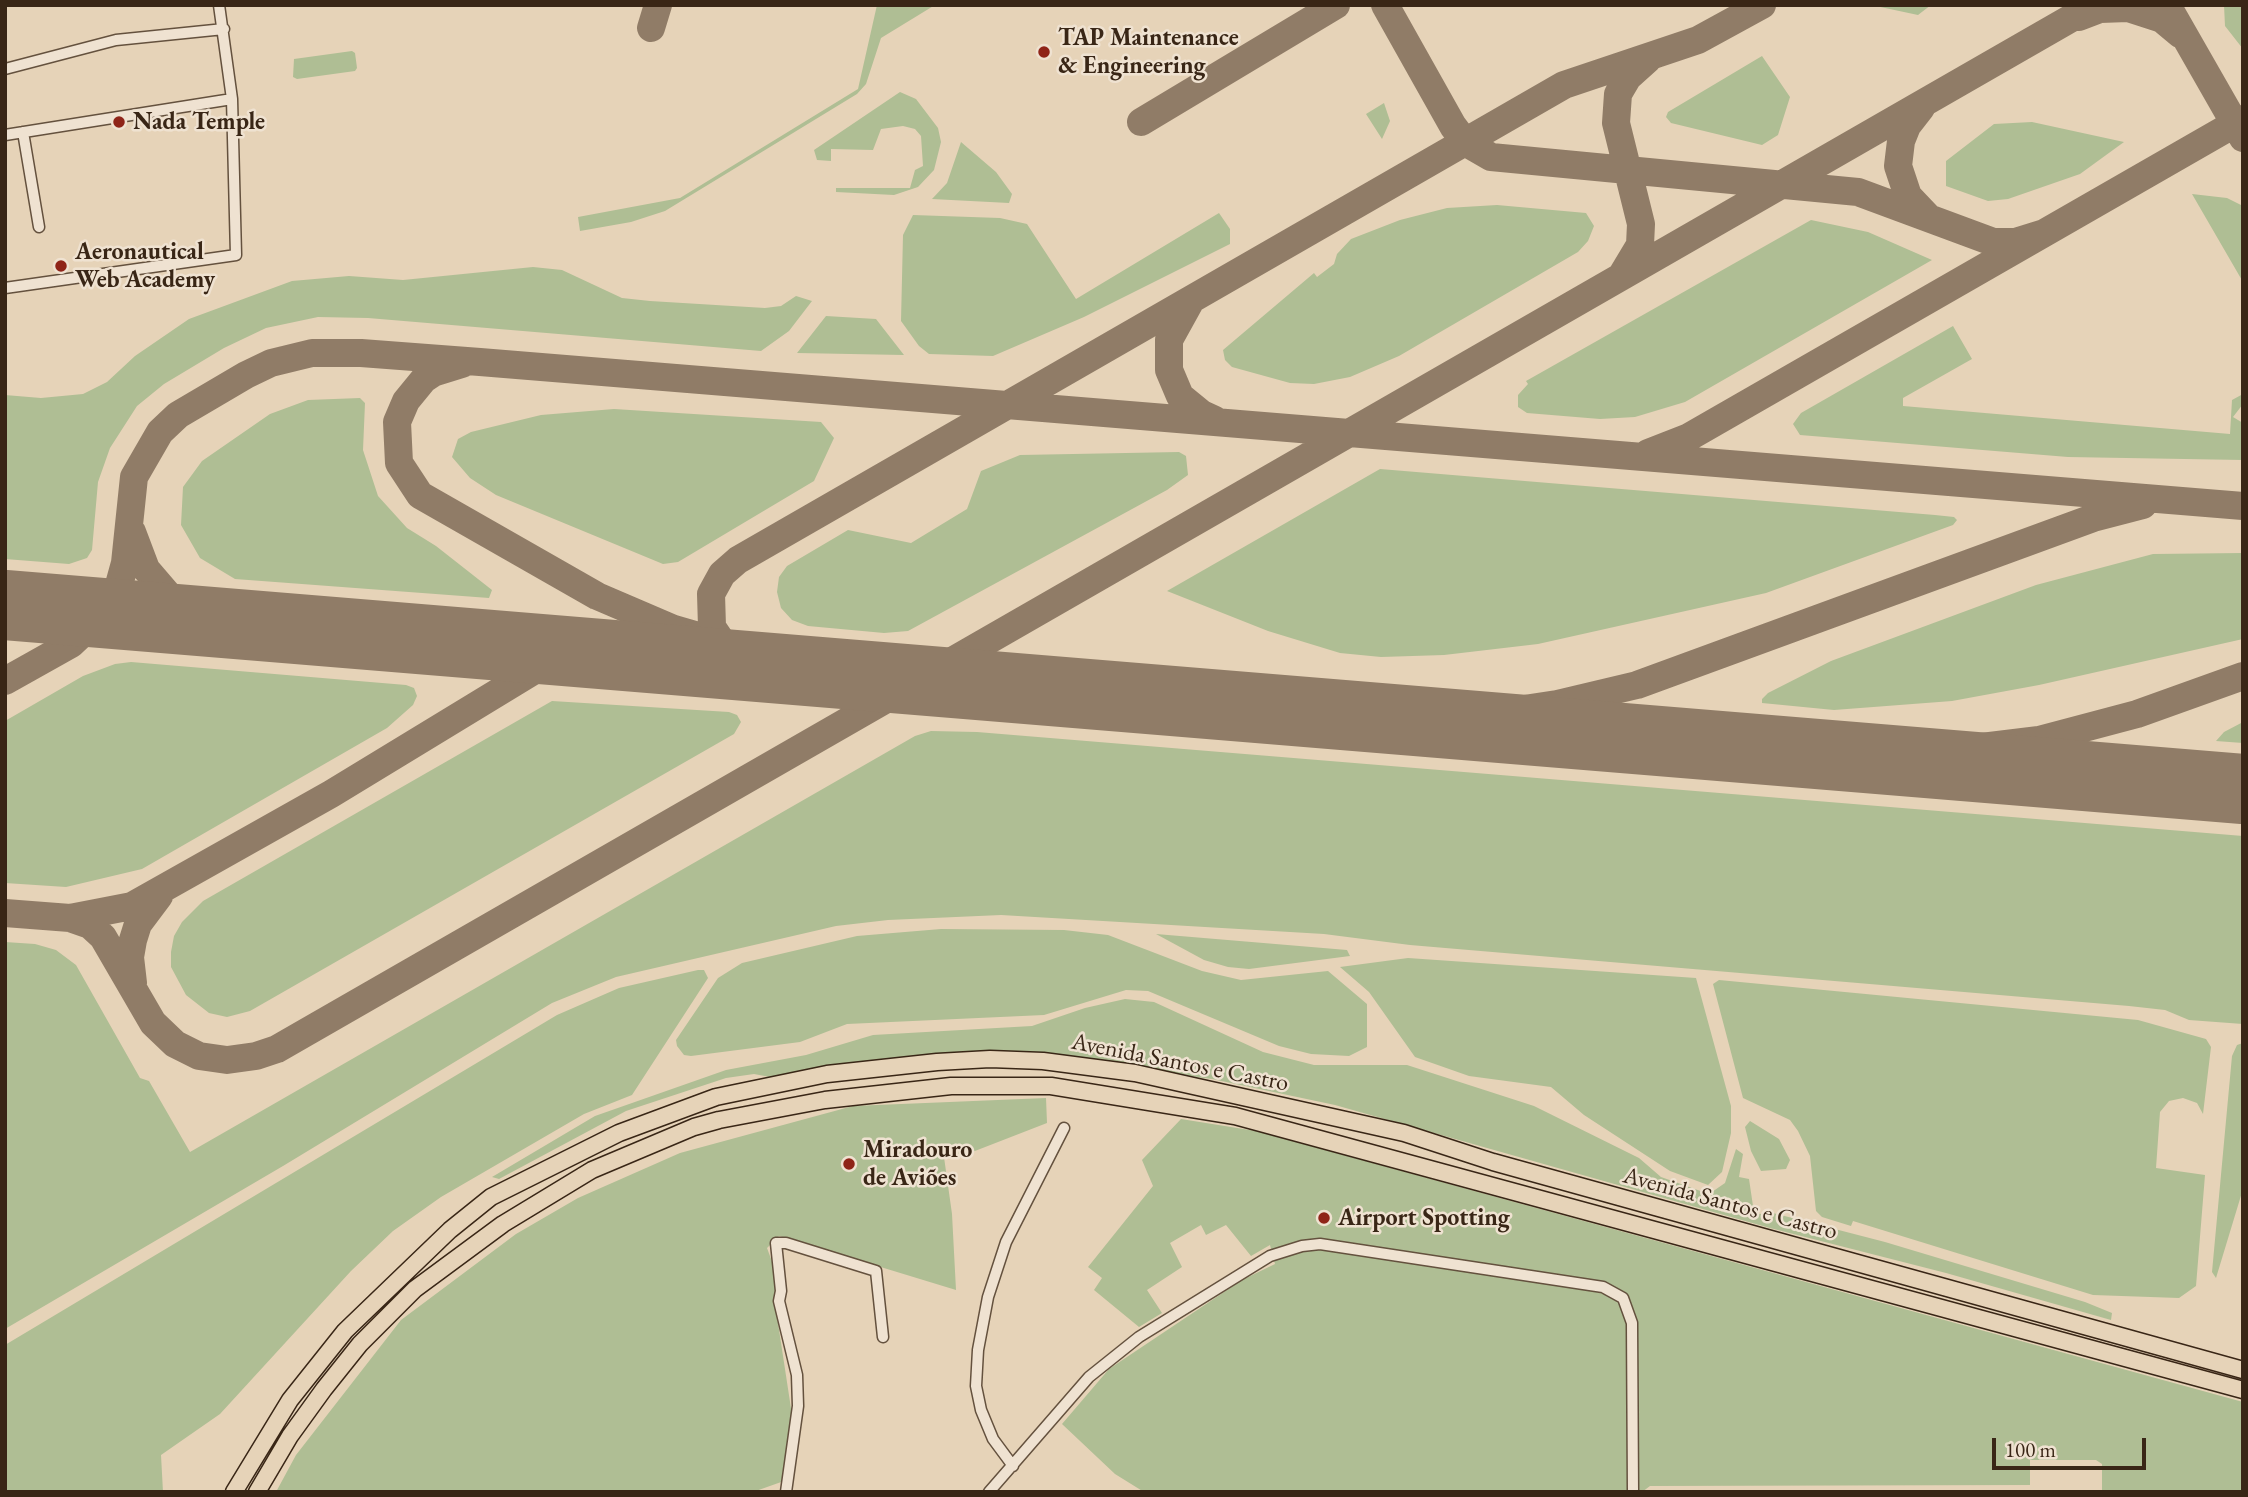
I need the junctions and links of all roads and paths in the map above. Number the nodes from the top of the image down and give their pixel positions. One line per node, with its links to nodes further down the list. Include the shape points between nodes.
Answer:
1 (219, 5): 2 (street)
2 (224, 29): 3 (street, via 116,40); 4 (street)
3 (5, 69)
4 (232, 99): 5 (street); 8 (street, via 236,255)
5 (23, 132): 6 (street); 7 (street)
6 (5, 135)
7 (39, 227)
8 (5, 288)
9 (1063, 1128): 13 (street, via 1006,1242 988,1297 978,1350 976,1386 981,1410 993,1439)
10 (883, 1337): 16 (street, via 876,1270 776,1243 779,1301 797,1375 798,1406)
11 (2243, 1370): 14 (main road, Avenida Santos e Castro, via 1493,1162 1404,1133 1135,1073 990,1059 827,1074 716,1097 619,1133 491,1198 450,1230 345,1331 290,1400)
12 (2243, 1390): 15 (main road, Avenida Santos e Castro, via 1235,1116 1115,1094 995,1083 837,1098 719,1120 592,1170 503,1224 415,1289 341,1366 306,1412)
13 (1013, 1466): 17 (street); 18 (street, via 1072,1396 1106,1363 1161,1322 1239,1273 1286,1250 1320,1244 1614,1291 1623,1298 1632,1322)
14 (234, 1492)
15 (257, 1492)
16 (786, 1492)
17 (989, 1492)
18 (1633, 1492)

